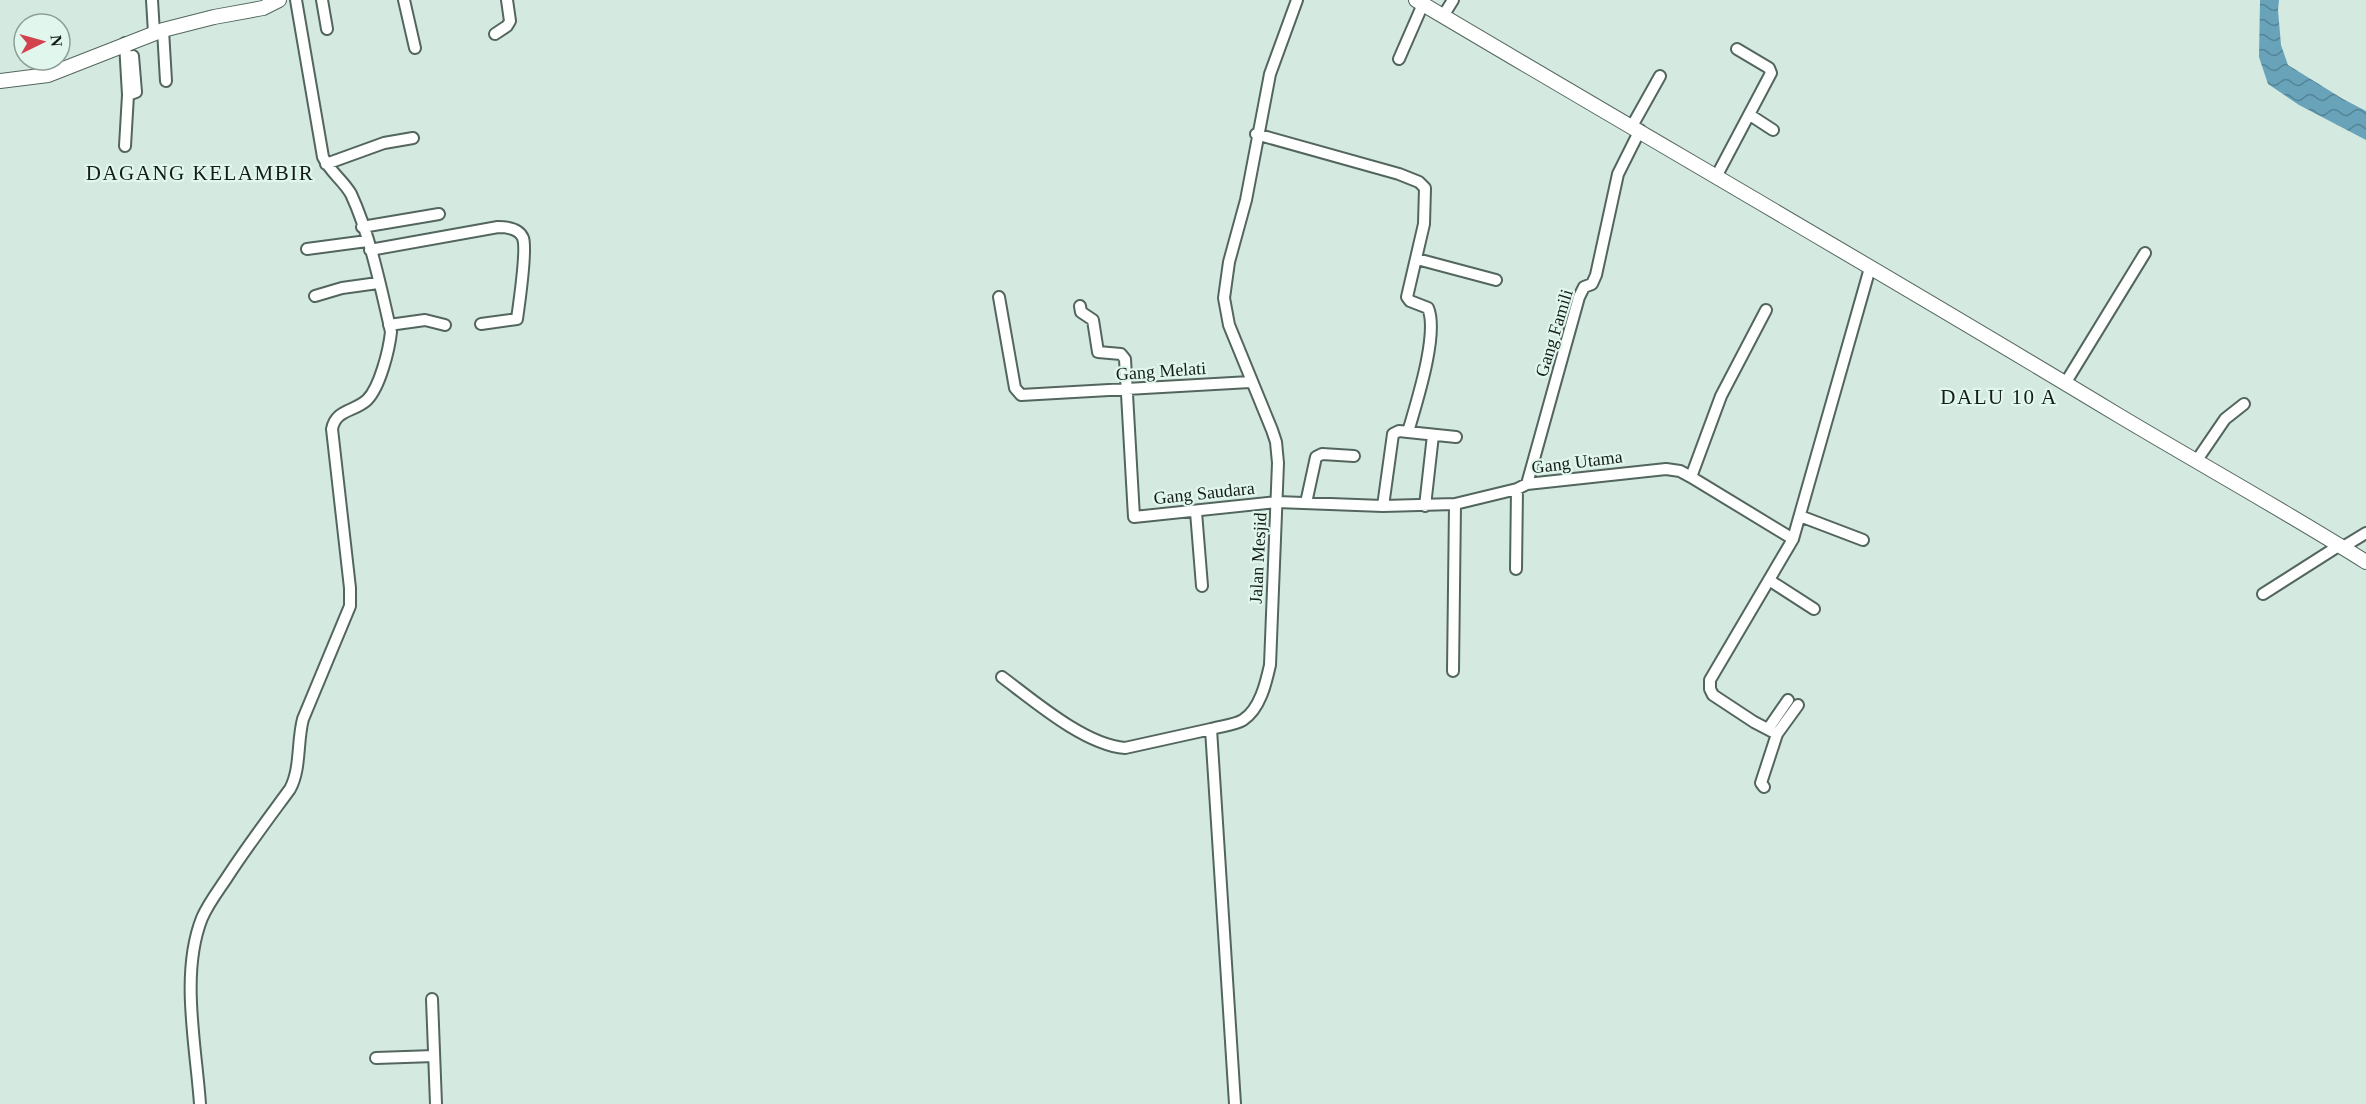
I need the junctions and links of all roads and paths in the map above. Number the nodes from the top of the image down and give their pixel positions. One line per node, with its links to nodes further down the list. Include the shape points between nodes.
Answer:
1 (152, 0): 13 (street)
2 (279, 0): 10 (street)
3 (296, 0): 28 (street)
4 (322, 0): 12 (street)
5 (404, 0): 16 (street)
6 (507, 0): 14 (street, via 510,21)
7 (1297, 0): 25 (street, Jalan Mesjid, via 1269,74)
8 (1453, 0): 11 (street)
9 (1420, 2): 11 (street); 18 (street)
10 (256, 5): 13 (street)
11 (1443, 16): 23 (street)
12 (327, 29)
13 (159, 32): 15 (street); 21 (street)
14 (495, 34)
15 (128, 42): 20 (street, via 56,72); 27 (street)
16 (416, 48)
17 (1737, 49): 22 (street, via 1771,71)
18 (1399, 59)
19 (1660, 76): 23 (street, Gang Famili)
20 (0, 81)
21 (166, 81)
22 (1750, 115): 24 (street); 29 (street)
23 (1636, 128): 29 (street); 56 (street, Gang Famili, via 1618,174 1596,275 1579,297)
24 (1773, 130)
25 (1257, 134): 35 (street, via 1423,184 1426,208); 46 (street, Jalan Mesjid, via 1224,298)
26 (413, 138): 28 (street, via 384,143)
27 (125, 146)
28 (326, 164): 31 (street, via 350,193)
29 (1716, 177): 36 (street)
30 (439, 214): 31 (street)
31 (362, 226): 32 (street)
32 (368, 245): 33 (street); 38 (street); 43 (street, via 498,227 519,232 524,244 517,319)
33 (307, 249)
34 (2145, 253): 47 (street)
35 (1417, 259): 37 (street); 50 (street, via 1407,297 1428,308 1431,322 1424,371)
36 (1870, 268): 47 (street); 63 (street)
37 (1496, 280)
38 (378, 283): 39 (street); 45 (street)
39 (315, 296)
40 (999, 297): 48 (street, Gang Melati, via 1017,392 1027,396)
41 (1080, 306): 48 (street, via 1081,312 1093,320 1098,352 1124,356)
42 (1766, 310): 55 (street, via 1721,396)
43 (481, 324)
44 (446, 325): 45 (street, via 425,320)
45 (389, 326): 83 (street, via 390,344 374,390 366,401 339,414 332,429 350,588 348,613 303,719 292,784 211,902 198,932 191,992)
46 (1250, 382): 48 (street, Gang Melati); 57 (street, Jalan Mesjid, via 1276,442)
47 (2066, 382): 54 (street)
48 (1128, 390): 62 (street, Gang Saudara, via 1134,517)
49 (2244, 404): 54 (street, via 2225,419)
50 (1408, 432): 51 (street); 60 (street, via 1399,430 1393,434)
51 (1434, 435): 52 (street); 61 (street)
52 (1456, 437)
53 (1354, 456): 58 (street, via 1316,457)
54 (2197, 460): 67 (street)
55 (1691, 477): 56 (street, Gang Utama, via 1666,469); 65 (street, Gang Utama)
56 (1522, 486): 59 (street, Gang Utama); 69 (street, Gang Famili)
57 (1277, 502): 58 (street, Gang Utama); 62 (street, Gang Saudara); 77 (street, Jalan Mesjid, via 1267,681 1257,704 1244,720)
58 (1306, 503): 60 (street, Gang Utama)
59 (1455, 504): 61 (street, Gang Utama); 74 (street)
60 (1383, 506): 61 (street, Gang Utama)
61 (1425, 506)
62 (1196, 512): 71 (street)
63 (1800, 516): 65 (street); 66 (street)
64 (2366, 533): 67 (street)
65 (1793, 539): 70 (street)
66 (1863, 540)
67 (2342, 546): 68 (street); 72 (street)
68 (2366, 562)
69 (1516, 569)
70 (1769, 580): 73 (street); 78 (street, via 1709,685 1713,695)
71 (1202, 586)
72 (2263, 594)
73 (1814, 609)
74 (1453, 671)
75 (1002, 677): 77 (street, Jalan Mesjid, via 1050,713 1112,747 1125,748)
76 (1793, 702): 78 (street)
77 (1211, 729): 85 (street)
78 (1773, 732): 79 (street, via 1761,783)
79 (1764, 787)
80 (432, 999): 81 (street)
81 (434, 1056): 82 (street); 84 (street)
82 (376, 1058)
83 (200, 1104)
84 (436, 1104)
85 (1235, 1104)

